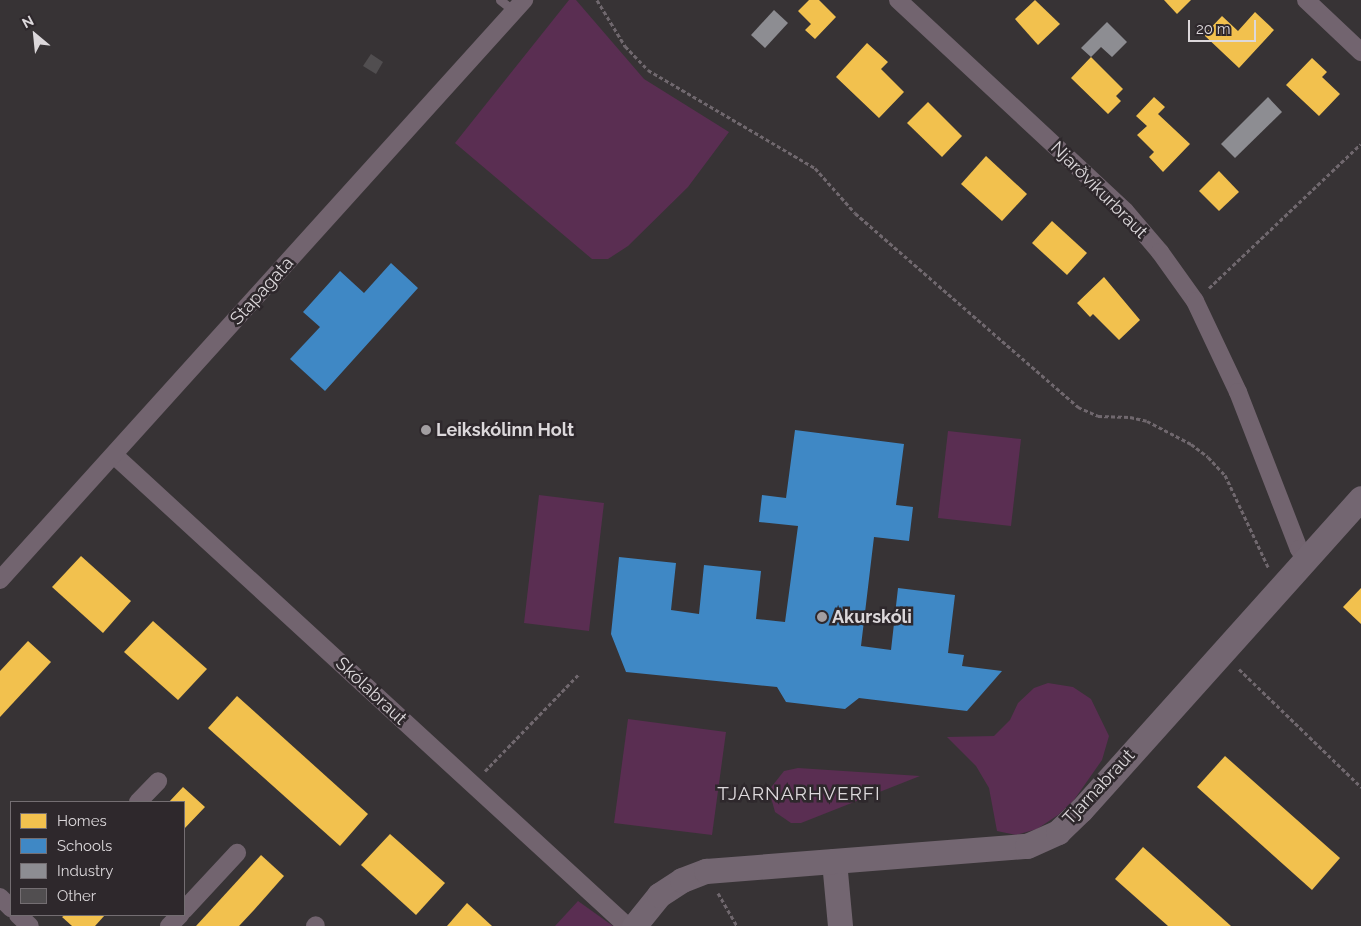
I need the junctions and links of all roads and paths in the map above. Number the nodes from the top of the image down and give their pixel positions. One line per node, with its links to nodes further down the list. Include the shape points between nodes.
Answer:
1 (597, 0): 12 (path, via 625,46 648,70 815,168 855,213 1078,407 1098,416 1147,421 1191,444 1208,457 1225,475)
2 (898, 0): 7 (street, Njarðvíkurbraut, via 1125,211)
3 (1306, 0): 5 (street)
4 (512, 4): 8 (street, Stapagata)
5 (1361, 52)
6 (1361, 144): 7 (path)
7 (1195, 302): 10 (street, Njarðvíkurbraut, via 1238,392)
8 (114, 456): 11 (street, Stapagata); 16 (street, Skólabraut)
9 (1361, 498): 10 (street, Tjarnabraut)
10 (1305, 558): 12 (street, Tjarnabraut)
11 (0, 580)
12 (1278, 588): 13 (street, Tjarnabraut)
13 (1221, 651): 17 (path); 20 (street, Tjarnabraut, via 1058,832 1027,846)
14 (578, 674): 16 (path)
15 (158, 781): 18 (street)
16 (472, 784): 27 (street, Skólabraut)
17 (1361, 787)
18 (139, 801)
19 (237, 852): 24 (street)
20 (834, 861): 21 (street, Tjarnabraut); 30 (street)
21 (706, 871): 28 (street, Tjarnabraut, via 682,880 659,895); 29 (path)
22 (0, 897): 23 (street)
23 (10, 907)
24 (185, 909)
25 (179, 916): 26 (street)
26 (169, 926)
27 (627, 926)
28 (634, 926)
29 (737, 926)
30 (840, 926)

